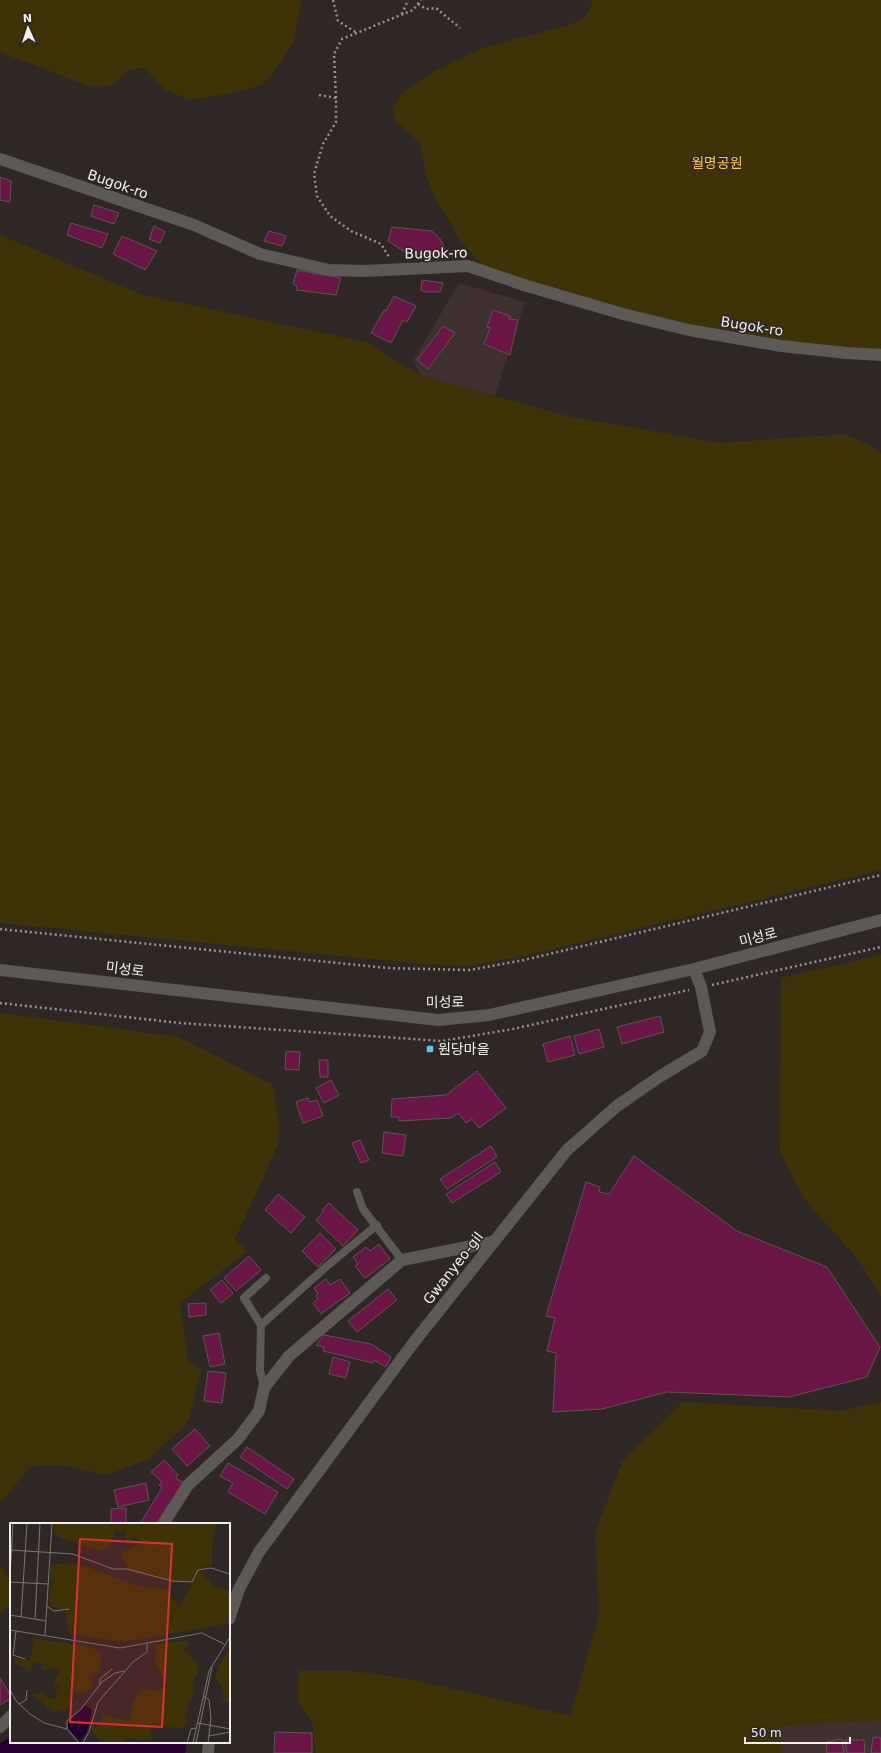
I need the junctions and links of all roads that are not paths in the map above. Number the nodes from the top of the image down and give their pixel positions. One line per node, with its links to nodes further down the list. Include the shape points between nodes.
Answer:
1 (0, 159): 2 (street, Bugok-ro, via 194,225 260,254 329,270 364,271 468,266 623,314 689,330 781,346)
2 (881, 355)
3 (881, 920): 4 (street, 미성로)
4 (694, 969): 5 (street, 미성로, via 489,1015 438,1020); 8 (street, Gwanyeo-gil, via 701,987 710,1032 702,1051 617,1106 567,1150)
5 (0, 970)
6 (357, 1192): 7 (lane, via 363,1209)
7 (377, 1225): 9 (lane); 11 (lane)
8 (492, 1242): 9 (street); 14 (street, Gwanyeo-gil, via 414,1342 259,1552 239,1589)
9 (402, 1260): 12 (street, via 289,1356)
10 (266, 1278): 11 (lane, via 244,1298)
11 (261, 1325): 12 (lane, via 260,1370)
12 (264, 1388): 13 (street, via 259,1411 238,1439 188,1485)
13 (164, 1523)
14 (230, 1616)
15 (10, 1717): 16 (street)
16 (0, 1727)
17 (209, 1743): 18 (street)
18 (208, 1753)

